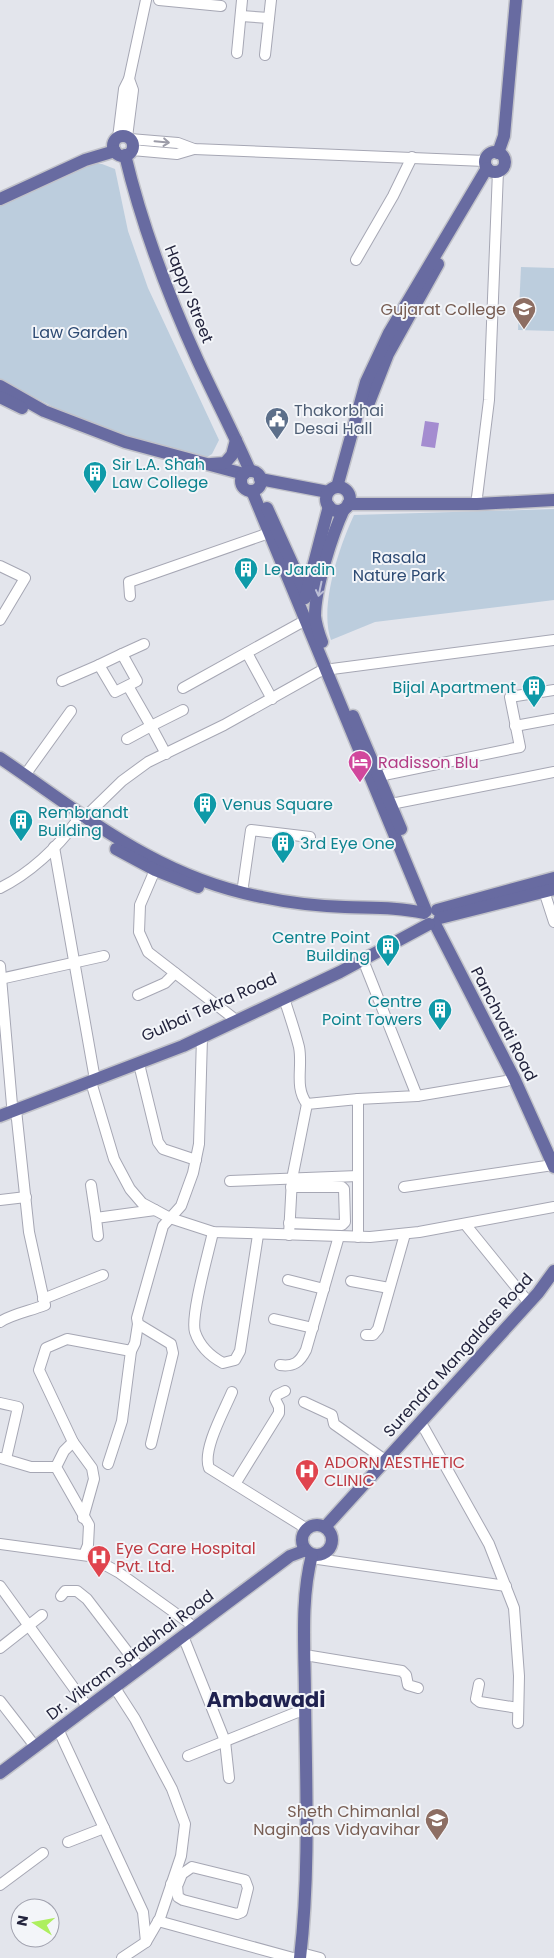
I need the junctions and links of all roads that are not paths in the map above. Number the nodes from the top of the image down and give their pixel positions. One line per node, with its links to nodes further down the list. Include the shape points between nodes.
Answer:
1 (146, 0): 12 (street, via 124,90)
2 (165, 0): 7 (street)
3 (242, 0): 8 (street)
4 (271, 0): 9 (street)
5 (511, 0): 14 (main road, via 501,123)
6 (516, 0): 14 (main road, via 504,136)
7 (221, 6)
8 (241, 16): 9 (street); 10 (street)
9 (269, 18): 11 (street)
10 (238, 54)
11 (265, 55)
12 (123, 145): 13 (street, via 178,143 194,149); 15 (main road, via 50,168); 16 (main road); 20 (main road, Happy Street, via 161,271)
13 (412, 157): 14 (street); 17 (street, via 394,196)
14 (492, 163): 25 (street, via 495,231 488,400); 26 (main road, via 389,333 366,382)
15 (0, 191)
16 (0, 199)
17 (356, 260)
18 (0, 386): 21 (main road, via 87,428)
19 (0, 397): 22 (main road, via 123,451 236,480)
20 (236, 440): 21 (main road, via 232,455 225,463); 22 (main road, Happy Street)
21 (203, 465): 22 (main road)
22 (245, 476): 23 (main road, via 258,474); 23 (main road, via 244,488)
23 (258, 486): 26 (main road); 28 (main road); 30 (main road)
24 (554, 493): 25 (main road)
25 (477, 497): 26 (main road)
26 (338, 498): 27 (main road, via 477,504); 30 (main road); 39 (main road, one-way to 39, via 337,523 316,607 317,629)
27 (554, 500)
28 (269, 533): 31 (street, via 129,582); 32 (main road)
29 (0, 566): 33 (street, via 25,578)
30 (306, 594): 32 (main road)
31 (130, 596)
32 (303, 615): 36 (street); 39 (main road)
33 (0, 620)
34 (554, 640): 39 (street)
35 (144, 644): 37 (street)
36 (247, 653): 42 (street); 44 (street)
37 (122, 654): 38 (street); 41 (street, via 138,681)
38 (99, 665): 40 (street); 41 (street, via 115,692)
39 (328, 669): 44 (street); 56 (main road); 66 (main road)
40 (62, 681)
41 (128, 686): 48 (street)
42 (182, 688)
43 (554, 690): 49 (street, via 510,698)
44 (272, 698): 51 (street)
45 (183, 710): 48 (street)
46 (71, 711): 55 (street)
47 (554, 719): 49 (street)
48 (151, 726): 50 (street); 51 (street)
49 (515, 726): 56 (street, via 520,748)
50 (127, 739)
51 (166, 754): 58 (street, via 122,780)
52 (0, 758): 55 (main road)
53 (0, 768): 58 (main road)
54 (554, 772): 57 (street)
55 (25, 775): 58 (main road)
56 (379, 776): 57 (main road)
57 (391, 804): 66 (main road)
58 (80, 820): 60 (street); 61 (main road, via 134,859); 65 (main road, via 163,864 204,882)
59 (310, 837): 65 (street, via 251,830)
60 (54, 847): 63 (street, via 28,870); 70 (street)
61 (156, 870): 66 (main road, via 200,888 264,906 301,911); 72 (street, via 140,905 139,932 148,952)
62 (554, 878): 66 (main road)
63 (0, 888)
64 (549, 890): 66 (main road); 67 (street)
65 (242, 893): 66 (main road, via 302,904 394,908)
66 (431, 917): 69 (main road, Gulbai Tekra Road); 76 (main road, Gulbai Tekra Road, via 346,963); 80 (main road, Panchvati Road); 87 (main road, Panchvati Road, via 524,1078)
67 (554, 922)
68 (104, 956): 70 (street)
69 (363, 960): 75 (main road, Gulbai Tekra Road); 81 (street)
70 (74, 962): 73 (street); 79 (street)
71 (0, 966): 73 (street)
72 (175, 973): 74 (street, via 165,983); 76 (street)
73 (1, 979): 84 (street)
74 (138, 995)
75 (284, 998): 77 (main road, Gulbai Tekra Road); 83 (street, via 299,1049 301,1097)
76 (232, 1017): 79 (main road, Gulbai Tekra Road)
77 (202, 1037): 78 (main road, Gulbai Tekra Road); 88 (street)
78 (139, 1064): 79 (main road, Gulbai Tekra Road); 88 (street, via 158,1142 163,1149)
79 (92, 1078): 84 (main road, Gulbai Tekra Road); 98 (street, via 114,1159 130,1189 142,1203)
80 (514, 1078): 81 (street); 89 (main road, Panchvati Road)
81 (417, 1096): 82 (street)
82 (358, 1099): 83 (street); 90 (street)
83 (307, 1104): 92 (street)
84 (14, 1107): 85 (main road, Gulbai Tekra Road); 86 (main road, Gulbai Tekra Road); 95 (street)
85 (0, 1110)
86 (0, 1116)
87 (554, 1146)
88 (196, 1160): 100 (street, via 181,1206)
89 (554, 1166): 94 (street)
90 (358, 1176): 92 (street); 109 (street)
91 (230, 1181): 92 (street)
92 (292, 1183): 101 (street); 101 (street, via 342,1186 345,1222 342,1225)
93 (92, 1185): 99 (street)
94 (404, 1187)
95 (26, 1196): 96 (street); 117 (street, via 29,1232)
96 (0, 1200)
97 (554, 1208): 102 (street)
98 (155, 1210): 99 (street); 100 (street)
99 (96, 1218): 107 (street)
100 (170, 1218): 103 (street); 121 (street, via 163,1226)
101 (289, 1223): 106 (street)
102 (465, 1224): 104 (street); 118 (street)
103 (213, 1232): 105 (street); 105 (street, via 194,1331 210,1356 223,1362 235,1360 240,1351)
104 (405, 1234): 109 (street); 115 (street)
105 (258, 1235): 106 (street)
106 (288, 1235): 108 (street)
107 (98, 1236)
108 (339, 1236): 109 (street); 116 (street)
109 (358, 1237)
110 (554, 1271): 118 (main road, Surendra Mangaldas Road)
111 (104, 1275): 117 (street)
112 (288, 1280): 116 (street)
113 (351, 1281): 115 (street)
114 (554, 1282): 130 (main road, Surendra Mangaldas Road)
115 (390, 1288): 123 (street, via 378,1329 373,1335)
116 (324, 1289): 122 (street)
117 (43, 1299): 120 (street, via 45,1305)
118 (529, 1303): 134 (main road, Surendra Mangaldas Road)
119 (274, 1319): 122 (street)
120 (0, 1322)
121 (138, 1324): 124 (street); 132 (street, via 171,1344 173,1353)
122 (313, 1328): 125 (street, via 301,1360 288,1366)
123 (366, 1334)
124 (131, 1352): 131 (street, via 66,1338 46,1348 39,1370); 135 (street, via 122,1421)
125 (280, 1365)
126 (285, 1391): 137 (street, via 277,1394 275,1400 279,1413)
127 (232, 1392): 137 (street, via 206,1461 209,1468)
128 (304, 1402): 134 (street, via 332,1415 334,1424)
129 (0, 1403): 133 (street, via 18,1407)
130 (424, 1428): 140 (main road, Surendra Mangaldas Road); 145 (street, via 489,1544)
131 (73, 1442): 136 (street); 138 (street, via 92,1468 94,1479)
132 (151, 1444)
133 (3, 1459): 136 (street, via 30,1467)
134 (385, 1460): 140 (main road, Surendra Mangaldas Road)
135 (108, 1464)
136 (56, 1467): 138 (street)
137 (235, 1484): 139 (street)
138 (83, 1518): 143 (street, via 90,1532)
139 (307, 1529): 140 (main road, via 315,1525); 142 (main road, via 303,1536)
140 (327, 1529): 142 (main road, via 332,1536 332,1546 325,1554)
141 (0, 1544): 143 (street)
142 (312, 1553): 145 (street); 148 (main road, Dr. Vikram Sarabhai Road, via 286,1551); 150 (main road, Dr. Vikram Sarabhai Road, via 290,1556); 152 (main road); 160 (main road, via 307,1575)
143 (84, 1555): 148 (street, via 118,1572)
144 (0, 1586): 149 (street)
145 (506, 1586): 159 (street, via 514,1608)
146 (61, 1596): 153 (street, via 65,1591 77,1591 87,1599)
147 (42, 1615): 149 (street)
148 (189, 1624): 153 (main road, Dr. Vikram Sarabhai Road)
149 (29, 1626): 151 (street); 158 (street)
150 (183, 1636): 155 (main road, Dr. Vikram Sarabhai Road); 164 (street)
151 (0, 1648)
152 (312, 1656): 156 (street, via 402,1671 408,1685); 176 (main road, via 310,1929)
153 (136, 1663): 158 (main road, Dr. Vikram Sarabhai Road)
154 (479, 1684): 159 (street, via 476,1699 480,1702)
155 (115, 1688): 162 (main road, Dr. Vikram Sarabhai Road); 173 (street, via 172,1789 185,1824)
156 (418, 1688)
157 (0, 1701): 163 (street)
158 (84, 1702): 163 (main road, Dr. Vikram Sarabhai Road)
159 (518, 1708): 161 (street)
160 (305, 1710): 164 (street); 176 (main road, via 306,1854)
161 (518, 1723)
162 (58, 1729): 167 (main road, Dr. Vikram Sarabhai Road); 169 (street)
163 (31, 1741): 166 (main road, Dr. Vikram Sarabhai Road)
164 (225, 1741): 165 (street); 168 (street)
165 (188, 1756)
166 (0, 1764)
167 (0, 1773)
168 (229, 1778)
169 (104, 1828): 170 (street); 175 (street, via 143,1912)
170 (68, 1842)
171 (43, 1853): 172 (street)
172 (0, 1885)
173 (174, 1885): 173 (street, via 178,1897 183,1900 238,1914 242,1912 248,1888 245,1880 192,1867); 174 (street)
174 (158, 1921): 175 (street); 176 (street)
175 (146, 1942): 177 (street)
176 (302, 1956): 178 (street)
177 (122, 1958)
178 (320, 1958)

